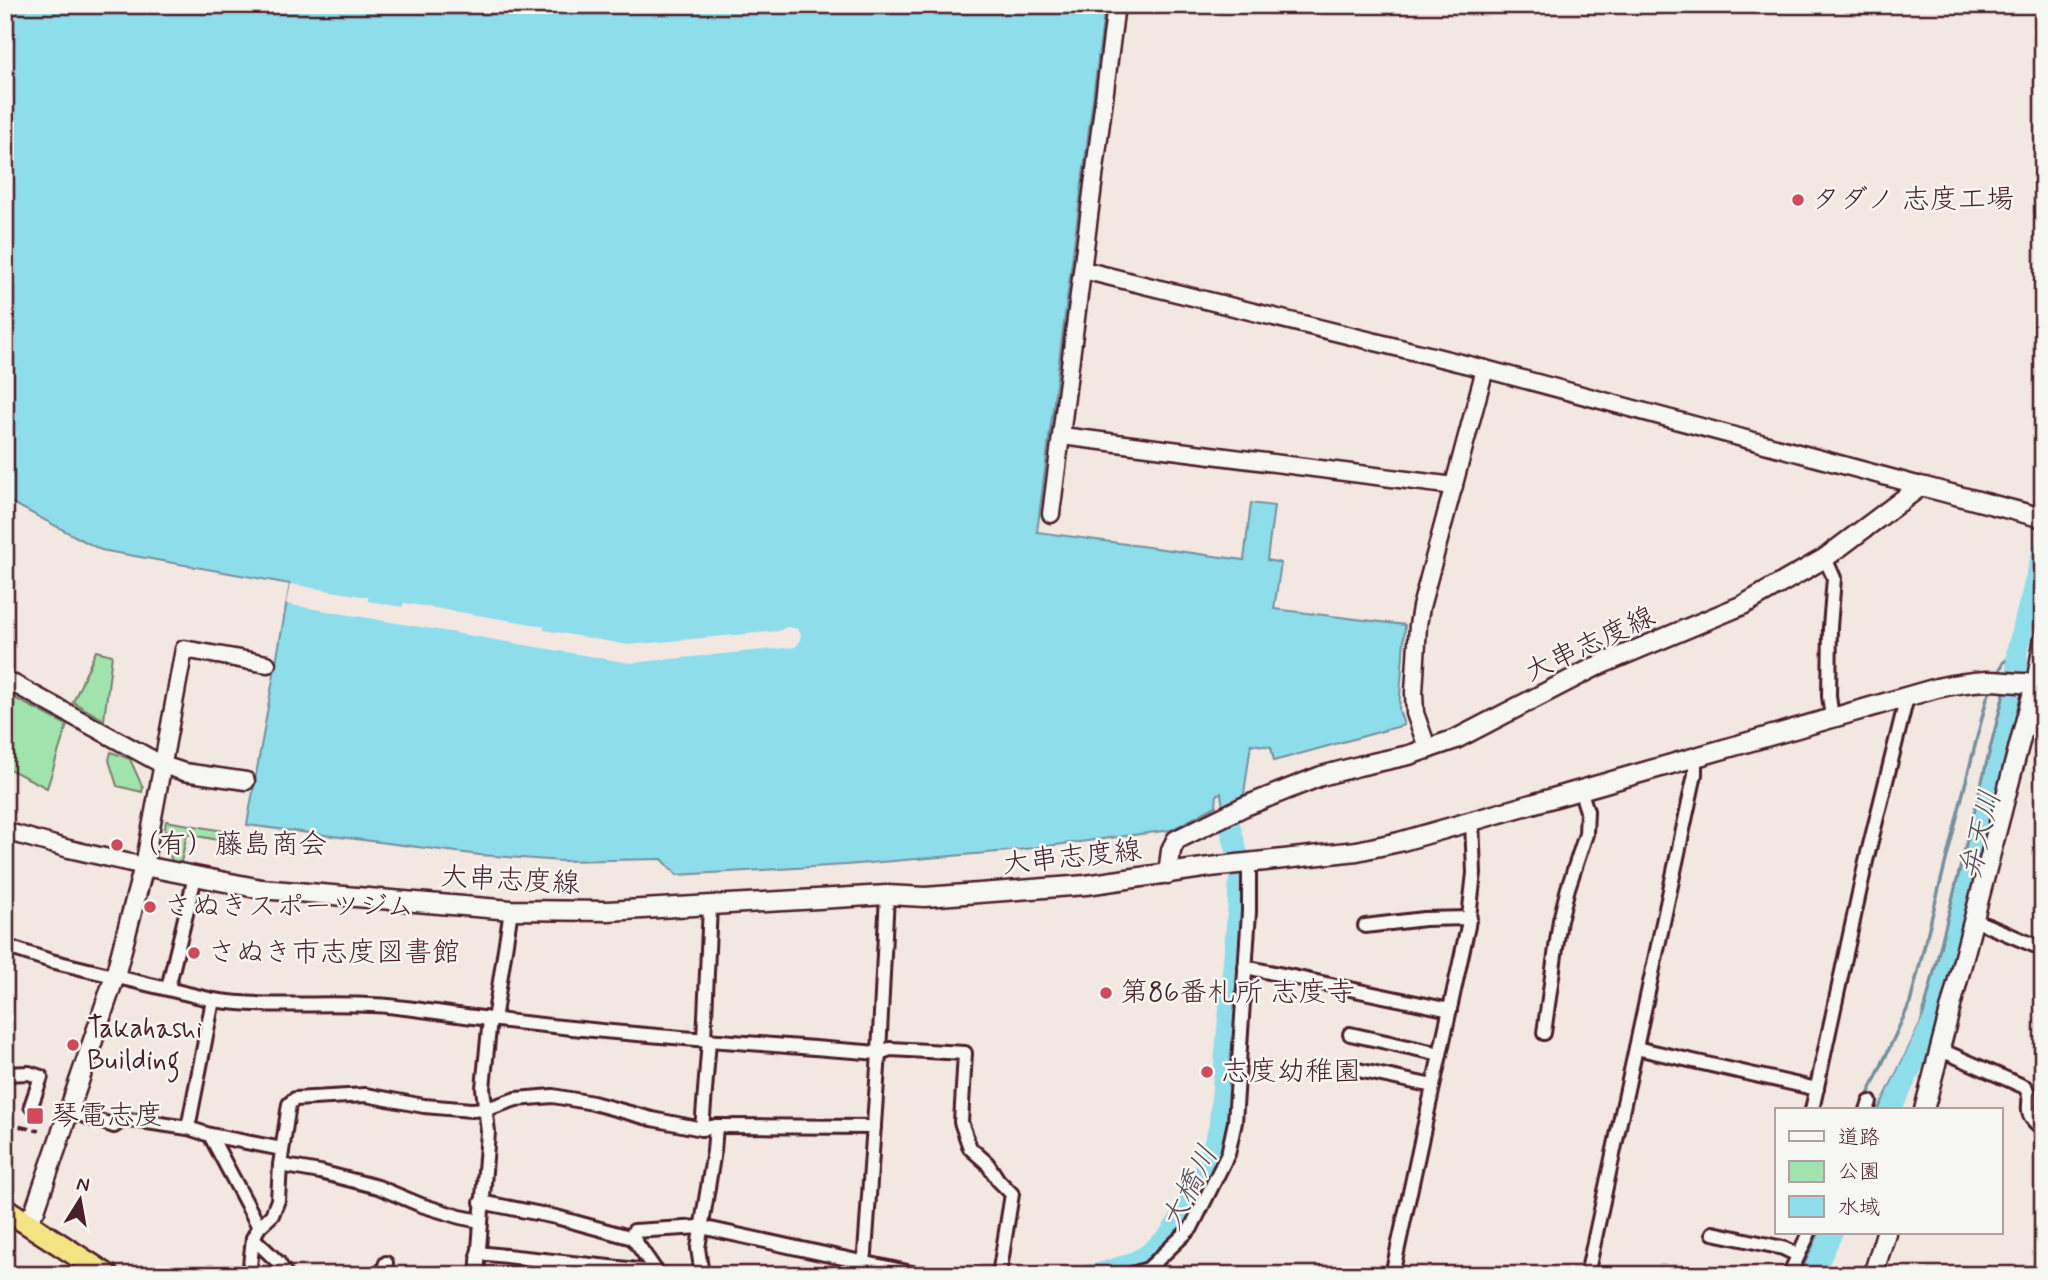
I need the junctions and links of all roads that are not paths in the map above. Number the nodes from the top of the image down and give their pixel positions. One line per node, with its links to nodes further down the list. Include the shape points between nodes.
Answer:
1 (1116, 5): 2 (street)
2 (1083, 271): 3 (street); 4 (street)
3 (1485, 369): 5 (street); 6 (street)
4 (1062, 436): 5 (street); 7 (street)
5 (1454, 486): 16 (street, via 1418,625 1415,713)
6 (1921, 486): 8 (main road); 9 (main road, 大串志度線)
7 (1051, 514)
8 (2038, 517)
9 (1825, 558): 15 (street, via 1834,578); 16 (main road, 大串志度線, via 1742,606 1595,667)
10 (2043, 637): 13 (street)
11 (267, 664): 18 (street, via 184,649)
12 (5, 679): 18 (street)
13 (2039, 684): 14 (main road, 大串志度線, via 1960,683); 31 (main road)
14 (1908, 697): 15 (main road, 大串志度線); 51 (street)
15 (1832, 718): 17 (main road, 大串志度線)
16 (1428, 750): 25 (main road, 大串志度線, via 1321,776 1243,807 1176,841)
17 (1692, 757): 20 (main road, 大串志度線); 44 (street, via 1695,775)
18 (163, 765): 19 (street); 24 (street)
19 (246, 781)
20 (1580, 789): 21 (main road, 大串志度線); 41 (street, via 1587,811 1586,834 1560,920)
21 (1472, 821): 23 (main road, 大串志度線, via 1357,851); 30 (street, via 1474,873)
22 (5, 831): 24 (street)
23 (1242, 864): 25 (main road, 大串志度線); 35 (street, via 1249,912)
24 (144, 866): 26 (main road, 大串志度線); 36 (main road)
25 (1168, 874): 27 (main road, 大串志度線, via 1086,885 925,897)
26 (195, 877): 29 (main road, 大串志度線, via 273,891); 37 (street)
27 (887, 895): 28 (main road, 大串志度線); 46 (street)
28 (710, 906): 29 (main road, 大串志度線); 43 (street)
29 (511, 910): 40 (street)
30 (1469, 919): 32 (street); 39 (street)
31 (1974, 920): 34 (street); 45 (main road)
32 (1365, 926)
33 (5, 946): 36 (street)
34 (2043, 949)
35 (1245, 967): 39 (street); 86 (street, via 1235,1122 1228,1154 1191,1228 1148,1269)
36 (115, 976): 37 (street); 56 (main road)
37 (168, 988): 38 (street)
38 (213, 1000): 40 (street, via 387,1006); 59 (street)
39 (1450, 1010): 47 (street)
40 (492, 1019): 43 (street); 55 (street, via 483,1088)
41 (1544, 1033)
42 (1350, 1034): 47 (street)
43 (706, 1040): 46 (street); 60 (street)
44 (1636, 1048): 51 (street); 88 (street)
45 (1941, 1050): 54 (main road); 61 (street, via 2025,1087 2032,1121)
46 (879, 1053): 58 (street); 85 (street, via 890,1049 965,1053 961,1122 970,1148 1012,1194)
47 (1440, 1054): 50 (street)
48 (1358, 1070): 50 (street)
49 (5, 1074): 52 (street, via 41,1077)
50 (1433, 1086): 87 (street)
51 (1817, 1089): 53 (street)
52 (31, 1106)
53 (1812, 1108)
54 (1925, 1108)
55 (487, 1109): 60 (street, via 516,1099 553,1096); 63 (street, via 424,1106 366,1095 295,1099 289,1104); 65 (street)
56 (68, 1110): 59 (street, via 114,1126 123,1120); 68 (main road, via 35,1210)
57 (716, 1126): 58 (street); 60 (street); 69 (street)
58 (874, 1127): 77 (street)
59 (188, 1128): 62 (street)
60 (702, 1129)
61 (2043, 1129)
62 (210, 1135): 63 (street); 70 (street)
63 (282, 1149): 64 (street)
64 (280, 1165): 67 (street, via 378,1187); 70 (street, via 278,1200)
65 (481, 1202): 67 (street); 74 (street)
66 (5, 1209): 68 (highway)
67 (480, 1221): 75 (street)
68 (26, 1223): 79 (highway)
69 (701, 1227): 74 (street, via 634,1231); 77 (street); 83 (street)
70 (256, 1233): 80 (street); 81 (street)
71 (1713, 1233): 76 (street)
72 (1808, 1234): 76 (street)
73 (1886, 1234): 90 (main road)
74 (634, 1238): 78 (street)
75 (478, 1253): 78 (street); 82 (street)
76 (1798, 1255): 89 (street)
77 (863, 1268): 84 (street)
78 (657, 1273)
79 (107, 1275)
80 (249, 1275)
81 (286, 1275)
82 (477, 1275)
83 (702, 1275)
84 (921, 1275)
85 (999, 1275)
86 (1128, 1275)
87 (1392, 1275)
88 (1587, 1275)
89 (1788, 1275)
90 (1873, 1275)

